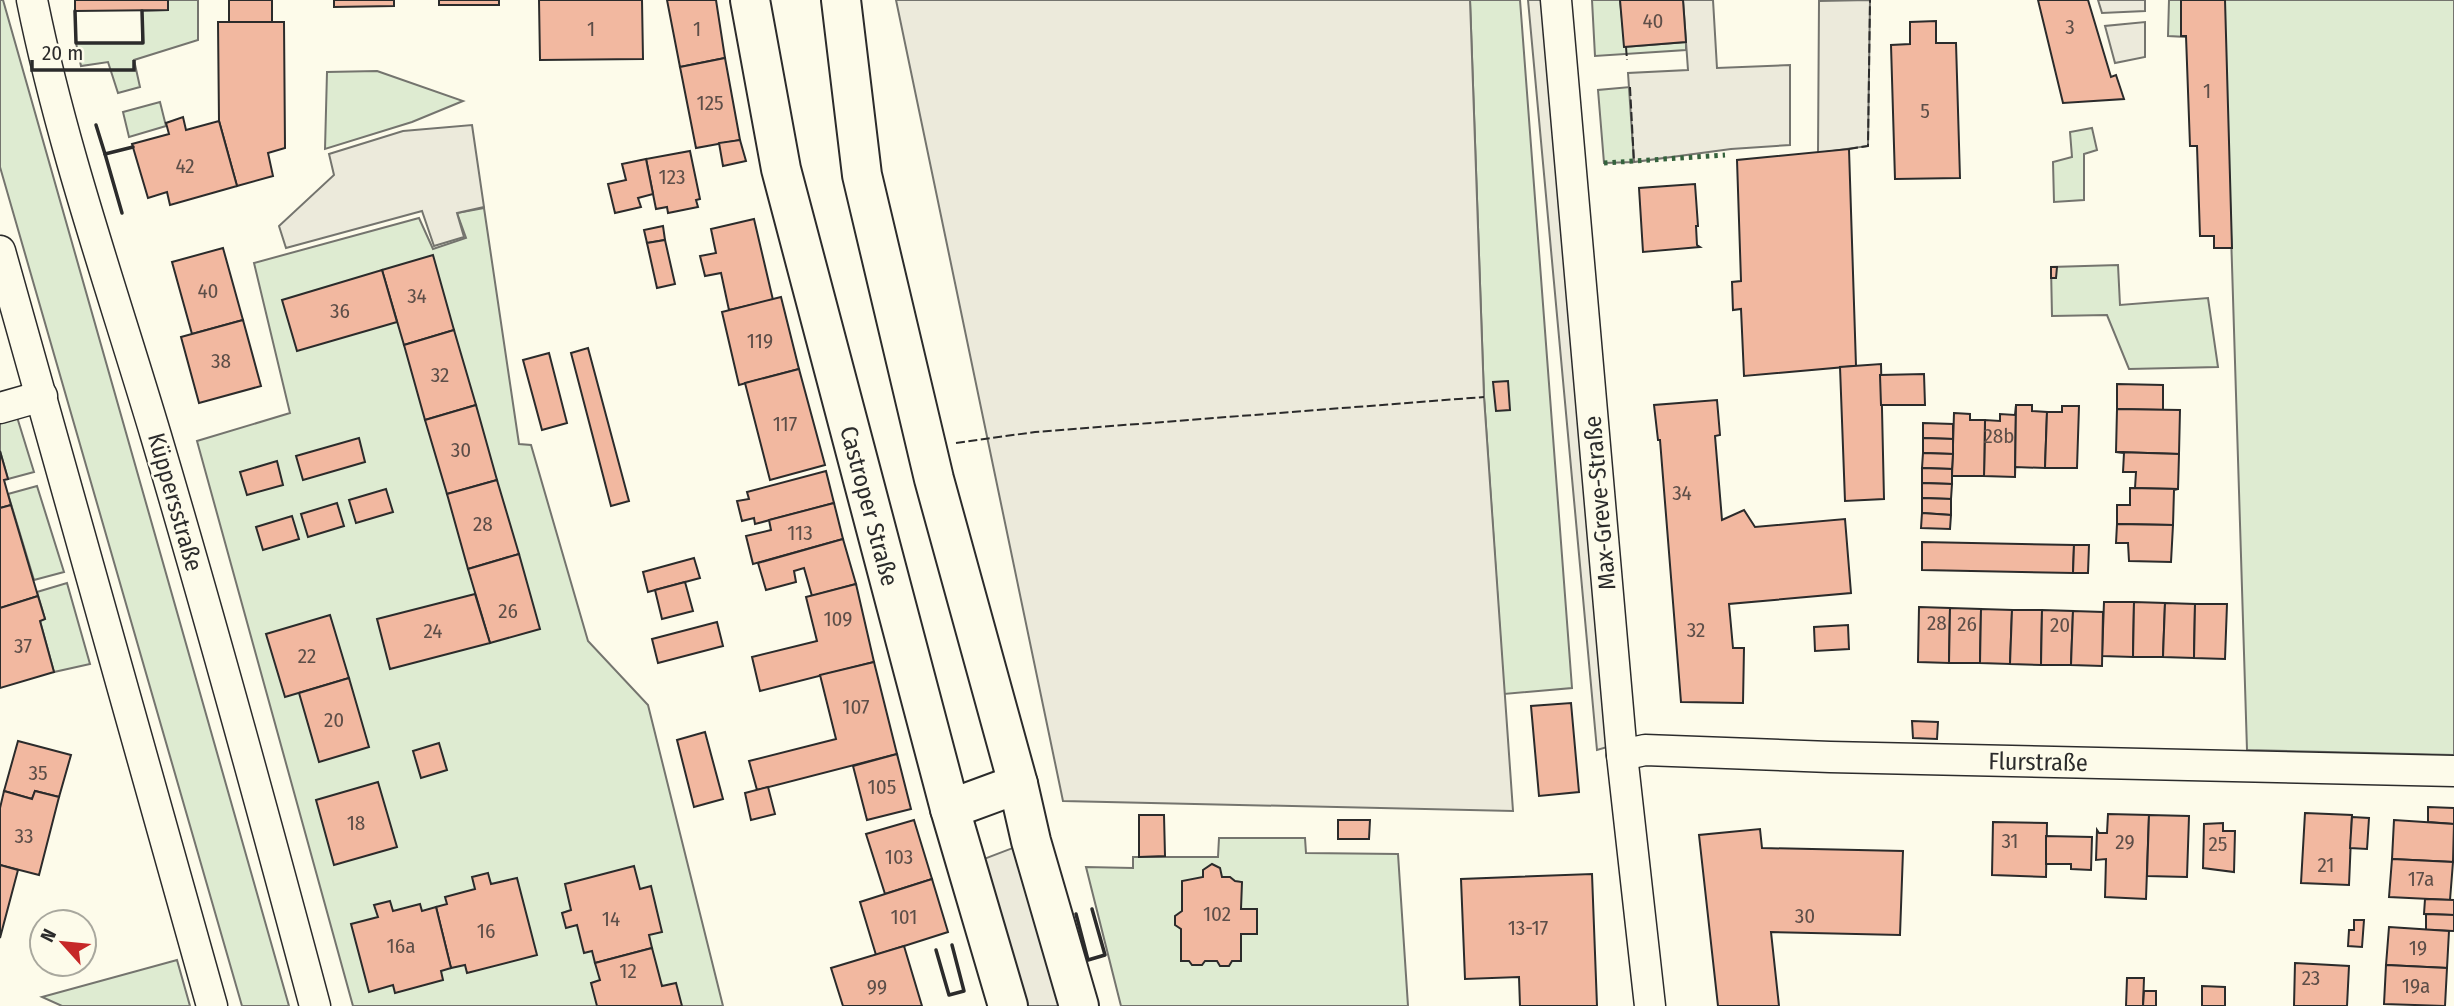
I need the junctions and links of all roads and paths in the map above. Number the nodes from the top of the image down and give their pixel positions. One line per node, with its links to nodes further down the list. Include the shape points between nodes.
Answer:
1 (32, 0): 13 (street, Küppersstraße, via 47,73 161,453)
2 (750, 0): 11 (main road, Castroper Straße, via 781,169)
3 (841, 0): 10 (main road, via 862,175 934,479)
4 (1556, 0): 8 (street, Max-Greve-Straße)
5 (0, 251): 6 (street)
6 (42, 396): 7 (street); 12 (street)
7 (0, 408)
8 (1622, 755): 9 (street, Flurstraße, via 1645,750); 16 (street, Max-Greve-Straße)
9 (2454, 771)
10 (1018, 784): 11 (main road); 15 (main road)
11 (950, 809): 14 (main road, Castroper Straße)
12 (212, 1006)
13 (314, 1006)
14 (1008, 1006)
15 (1079, 1006)
16 (1650, 1006)

